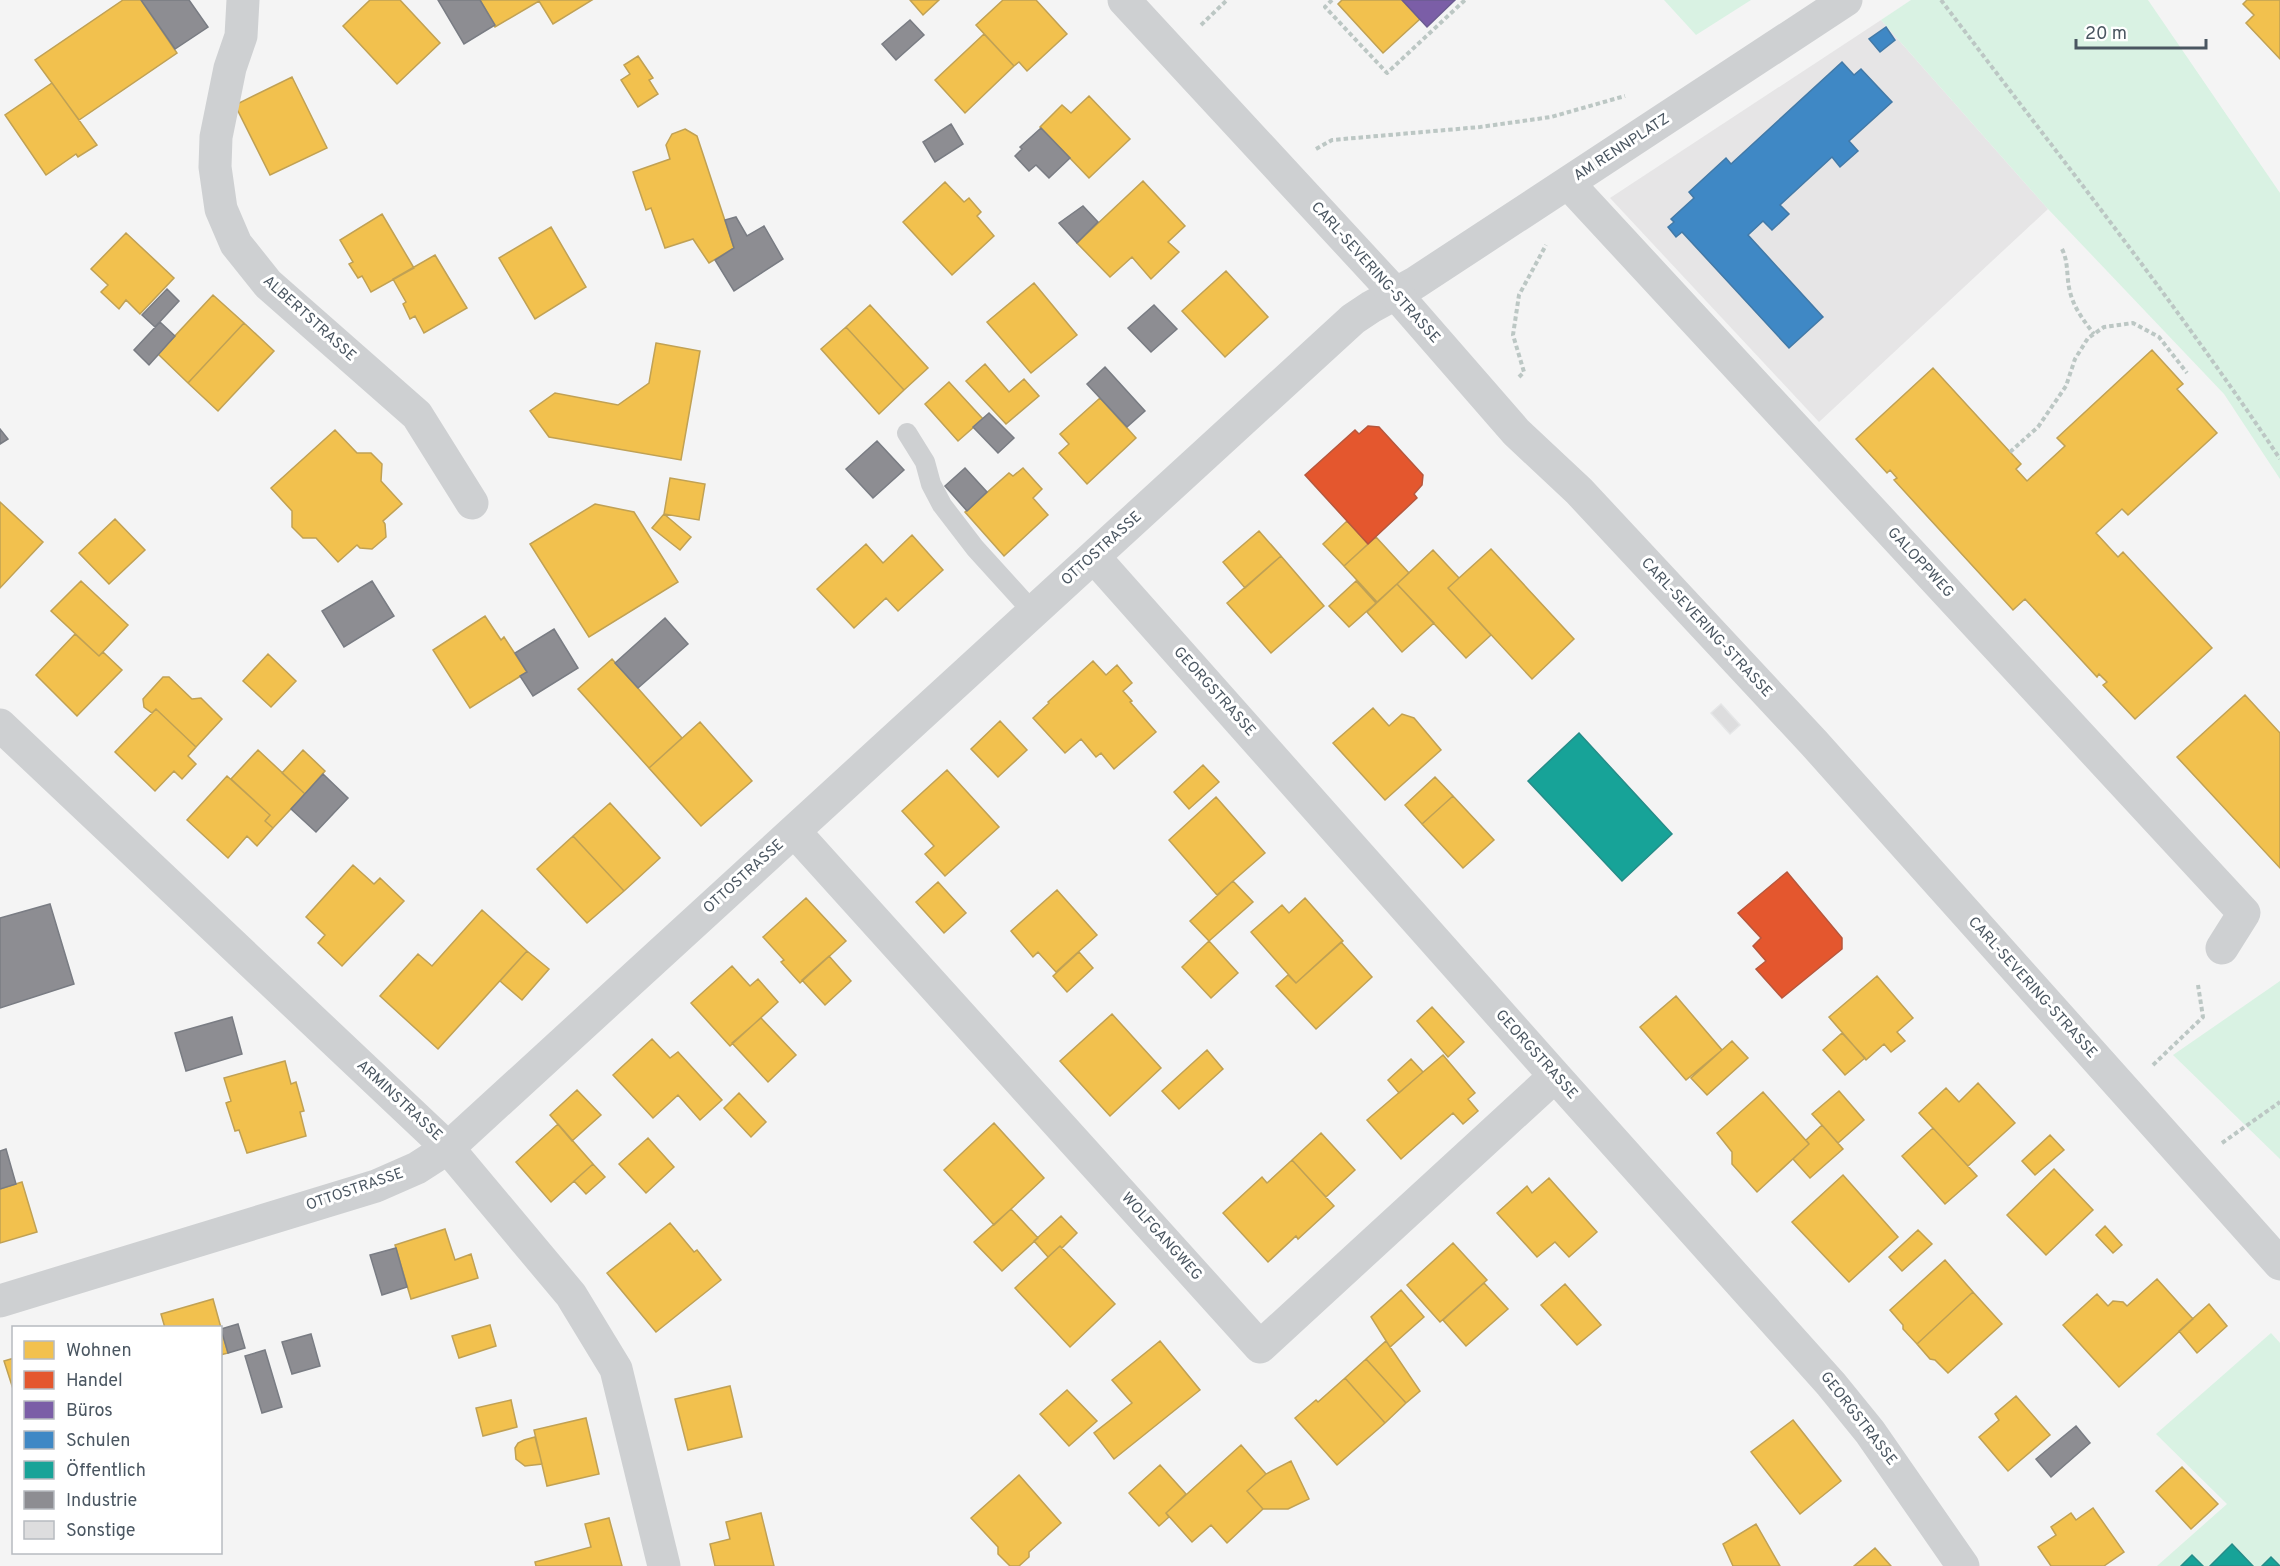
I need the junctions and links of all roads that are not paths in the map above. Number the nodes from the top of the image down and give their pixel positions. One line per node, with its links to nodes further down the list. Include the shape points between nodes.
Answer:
1 (243, 0): 7 (street, ALBERTSTRASSE, via 241,36 227,79 215,166 221,209 236,244 268,284 417,415)
2 (1124, 0): 5 (street, CARL-SEVERING-STRASSE)
3 (1846, 0): 4 (street, AM RENNPLATZ)
4 (1568, 183): 5 (street, AM RENNPLATZ); 12 (street, GALOPPWEG, via 2244,913)
5 (1395, 293): 8 (street, OTTOSTRASSE, via 1353,319); 15 (street, CARL-SEVERING-STRASSE, via 1516,432 1579,491 1814,743)
6 (907, 433): 9 (lane, via 925,462 942,505 975,548)
7 (472, 503)
8 (1094, 556): 9 (street, OTTOSTRASSE); 13 (street, GEORGSTRASSE)
9 (1034, 612): 11 (street, OTTOSTRASSE)
10 (0, 725): 14 (street, ARMINSTRASSE)
11 (794, 831): 13 (street, WOLFGANGWEG, via 1260,1347); 14 (street, OTTOSTRASSE)
12 (2222, 948)
13 (1555, 1076): 18 (street, GEORGSTRASSE, via 1831,1384 1870,1432)
14 (448, 1148): 16 (street, OTTOSTRASSE, via 417,1168 376,1186); 17 (street, ARMINSTRASSE, via 571,1294 616,1369)
15 (2280, 1264)
16 (0, 1301)
17 (664, 1566)
18 (1963, 1566)

